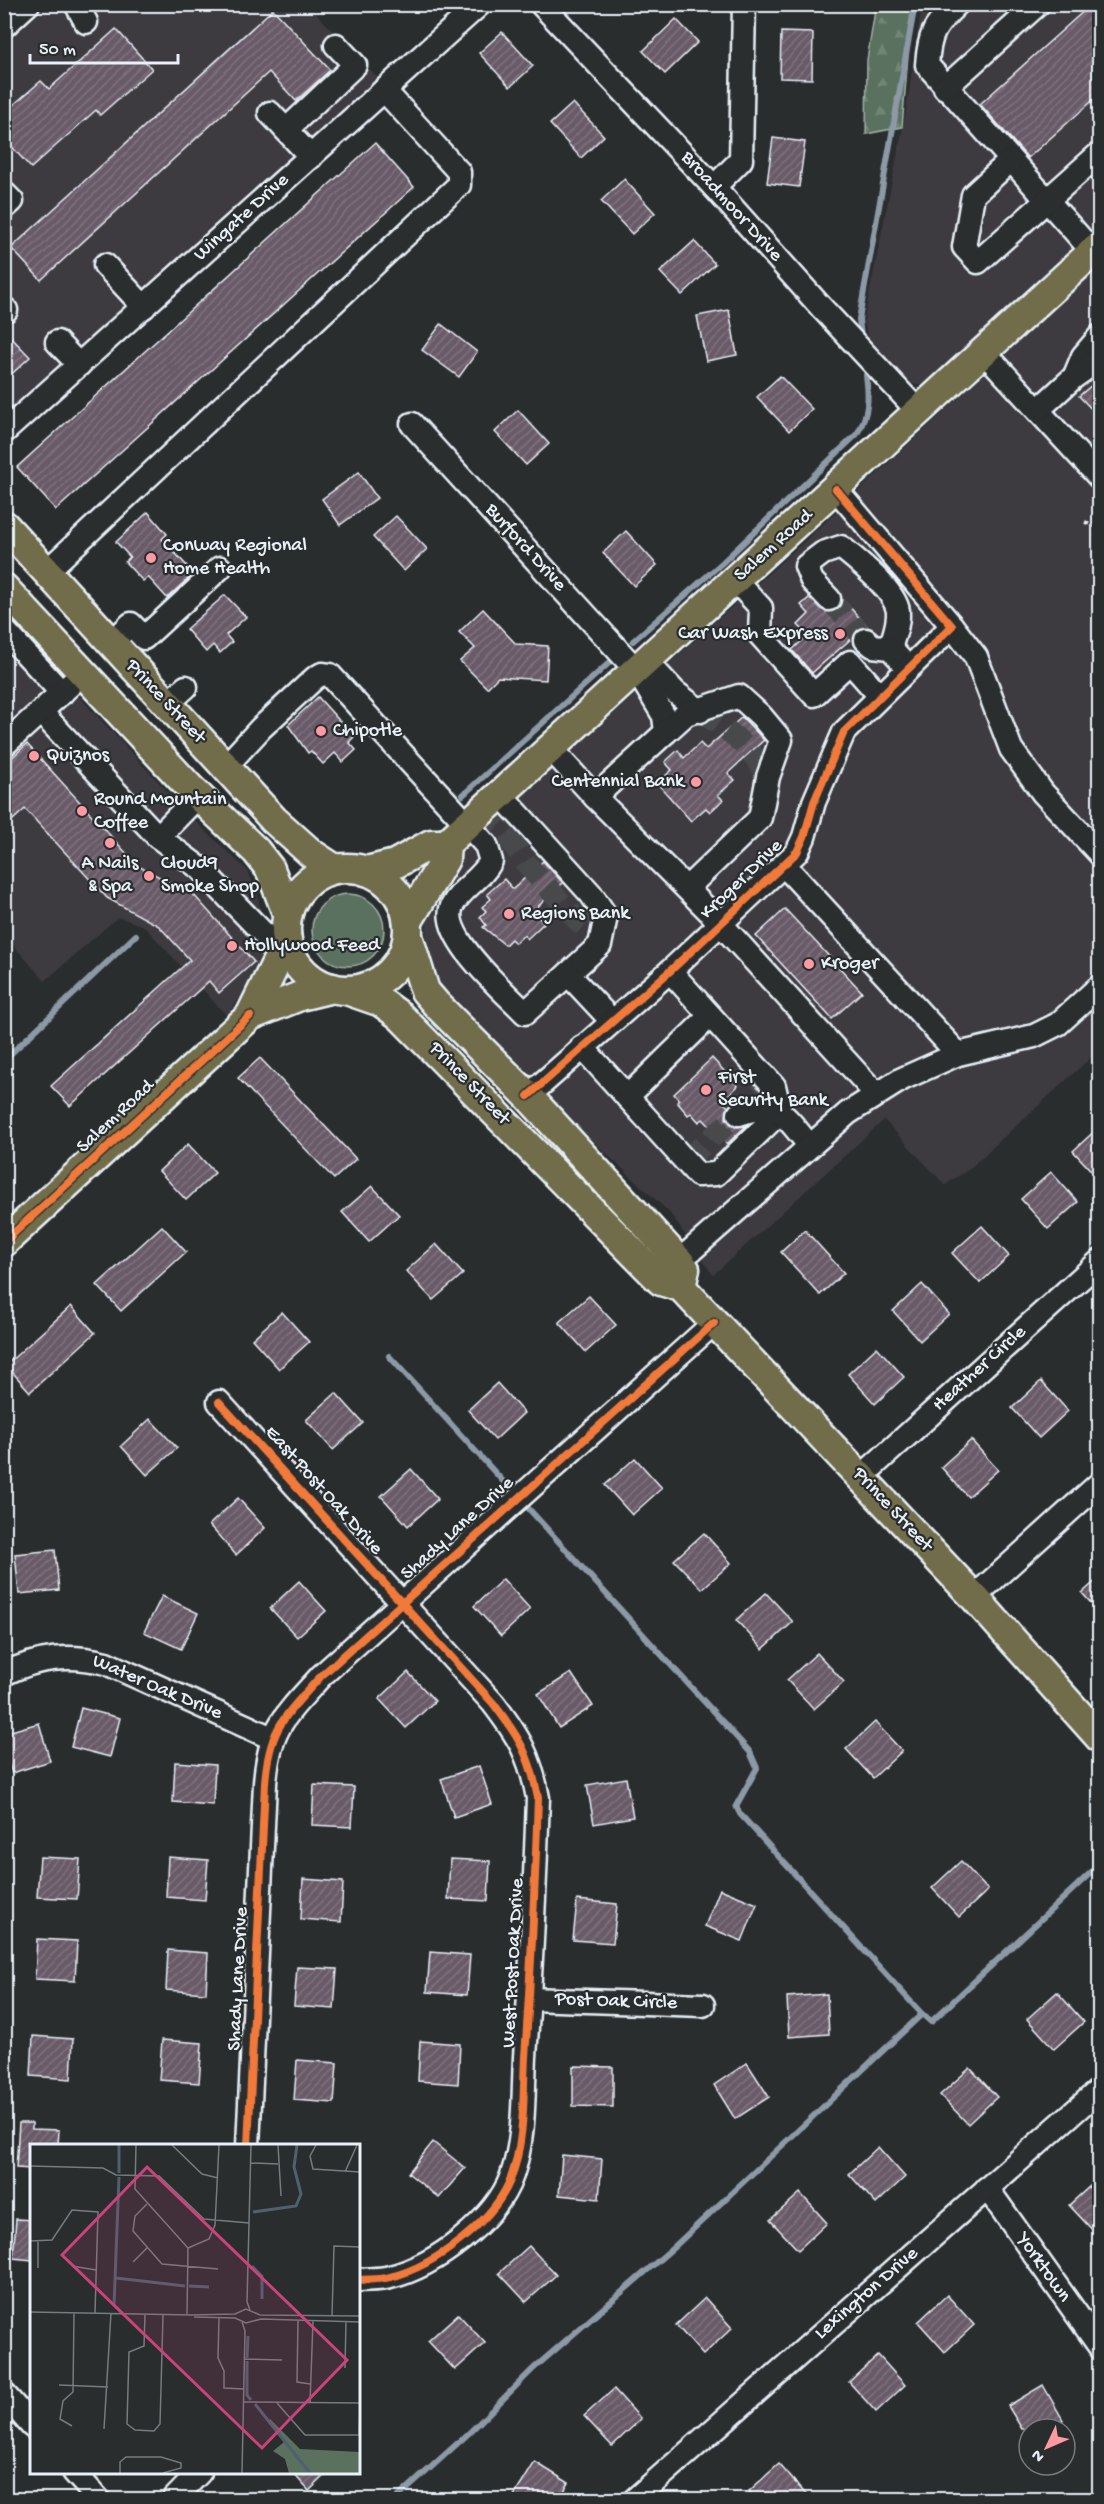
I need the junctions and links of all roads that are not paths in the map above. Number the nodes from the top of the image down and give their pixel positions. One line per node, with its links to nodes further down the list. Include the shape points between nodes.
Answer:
1 (28, 4): 7 (street)
2 (480, 4): 10 (street, Wingate Drive)
3 (541, 4): 16 (street, Broadmoor Drive)
4 (744, 4): 16 (street, via 741,160)
5 (957, 4): 9 (street, via 938,22 928,40 927,65)
6 (1038, 4): 9 (street)
7 (4, 26)
8 (336, 45): 12 (street, via 355,65)
9 (945, 88): 15 (street)
10 (384, 90): 14 (street, Wingate Drive); 37 (street, via 459,172 459,185)
11 (270, 112): 12 (street)
12 (285, 129): 14 (street)
13 (1100, 153): 18 (street)
14 (311, 157): 22 (street, Wingate Drive)
15 (1010, 161): 18 (street); 18 (street, via 973,195 964,247 978,262)
16 (714, 187): 30 (street, Broadmoor Drive)
17 (4, 193): 19 (street, via 12,201)
18 (1047, 201): 20 (street)
19 (4, 208)
20 (1096, 249): 25 (main road, Salem Road)
21 (105, 265): 22 (street)
22 (144, 307): 27 (street, Wingate Drive)
23 (1100, 336): 28 (street, via 1083,356)
24 (57, 342): 27 (street)
25 (983, 351): 29 (street); 30 (main road, Salem Road)
26 (1098, 360): 28 (street)
27 (79, 365): 32 (street, Wingate Drive)
28 (1074, 377): 29 (street)
29 (1038, 410): 33 (street)
30 (918, 411): 34 (main road, Salem Road)
31 (412, 424): 46 (street, Burford Drive)
32 (4, 432)
33 (1100, 478)
34 (836, 489): 38 (main road, Salem Road); 41 (street)
35 (4, 525): 37 (main road, Prince Street)
36 (220, 568): 44 (street, via 144,638 127,619)
37 (46, 572): 44 (main road, Prince Street)
38 (735, 581): 45 (street, via 761,608 760,635 814,695); 46 (main road, Salem Road)
39 (4, 588): 48 (main road, Prince Street)
40 (829, 599): 43 (street, via 812,581 806,566 823,552 841,547 887,591 898,608)
41 (952, 626): 47 (street, Kroger Drive); 64 (street, via 976,657 1011,749 1043,793)
42 (4, 630): 49 (street)
43 (882, 640): 45 (street); 47 (street)
44 (111, 643): 54 (main road, Prince Street, via 177,696)
45 (849, 662): 50 (street)
46 (642, 667): 51 (street); 53 (street, via 664,716); 56 (main road, Salem Road)
47 (909, 669): 50 (street, Kroger Drive)
48 (83, 673): 49 (street); 54 (main road, via 106,674 126,683 178,737); 59 (main road, Prince Street)
49 (62, 693): 52 (street)
50 (880, 696): 65 (street, Kroger Drive, via 838,742 804,837)
51 (700, 711): 53 (street, via 686,714); 68 (street, via 739,696 782,740 768,777 760,818)
52 (41, 712): 55 (street); 62 (street)
53 (666, 732): 60 (street)
54 (201, 741): 57 (main road, Prince Street)
55 (4, 745)
56 (551, 749): 58 (main road, Salem Road); 60 (street)
57 (225, 767): 61 (street, via 315,678 330,675); 66 (main road, Prince Street, via 290,836)
58 (501, 795): 61 (main road, Salem Road); 73 (street, via 591,894 606,916 600,945)
59 (198, 796): 62 (street); 71 (main road, Prince Street, via 270,869)
60 (595, 797): 68 (street)
61 (468, 824): 63 (main road, Salem Road); 73 (street, via 486,844 492,861 452,906 450,921 457,940 525,1013)
62 (158, 837): 71 (street, via 201,870 265,934)
63 (446, 844): 67 (main road, Salem Road, via 430,844 394,864); 70 (main road, via 445,859)
64 (1100, 854)
65 (784, 865): 69 (street, Kroger Drive); 80 (street)
66 (335, 869): 67 (main road); 71 (main road, via 324,872 297,892)
67 (366, 871): 70 (main road, via 394,890 405,909)
68 (687, 888): 69 (street)
69 (721, 924): 72 (street, Kroger Drive); 81 (street)
70 (408, 928): 75 (main road, via 401,958 387,976 365,988); 82 (main road, Prince Street, via 425,991)
71 (287, 930): 75 (main road, via 296,962 303,971 321,985); 76 (main road, Salem Road)
72 (670, 971): 77 (street); 78 (street, Kroger Drive)
73 (568, 974): 78 (street)
74 (1100, 986): 80 (street, via 1058,1024 1034,1036)
75 (342, 990): 76 (main road, Salem Road, via 300,996); 89 (main road, Prince Street, via 381,1002 399,1015 574,1192 596,1200 651,1257)
76 (250, 1016): 87 (main road, Salem Road)
77 (710, 1016): 83 (street); 84 (street, via 774,1086)
78 (611, 1020): 79 (street, Kroger Drive)
79 (582, 1047): 82 (street, Kroger Drive); 83 (street)
80 (958, 1054): 81 (street)
81 (876, 1094): 86 (street)
82 (528, 1096): 89 (main road, Prince Street)
83 (627, 1097): 84 (street, via 698,1175 716,1174)
84 (780, 1112): 85 (street, via 768,1107); 86 (street)
85 (739, 1114)
86 (810, 1146): 89 (street)
87 (4, 1242)
88 (1100, 1261): 92 (street, Heather Circle)
89 (680, 1274): 90 (main road, Prince Street)
90 (714, 1323): 92 (main road, Prince Street); 95 (street, Shady Lane Drive)
91 (219, 1402): 95 (street, East Post Oak Drive)
92 (861, 1477): 94 (main road, Prince Street)
93 (1100, 1483): 94 (street)
94 (974, 1597): 98 (main road, Prince Street)
95 (401, 1603): 97 (street, Shady Lane Drive, via 321,1676); 99 (street, West Post Oak Drive, via 493,1703 519,1738 533,1769 538,1798)
96 (4, 1674): 97 (street, Water Oak Drive, via 58,1657 83,1657)
97 (272, 1738): 102 (street, Shady Lane Drive, via 265,1783)
98 (1100, 1738)
99 (529, 1999): 100 (street, Post Oak Circle); 104 (street, West Post Oak Drive, via 519,2147 512,2176 501,2196 449,2249 419,2267 389,2278)
100 (703, 2005)
101 (1100, 2089): 103 (street, Lexington Drive)
102 (248, 2144)
103 (987, 2188): 105 (street, Yorktown); 112 (street, Lexington Drive)
104 (360, 2280)
105 (1100, 2347)
106 (4, 2394): 107 (street)
107 (30, 2424)
108 (76, 2474): 110 (street)
109 (198, 2474): 111 (street)
110 (99, 2499)
111 (173, 2499)
112 (634, 2499)

